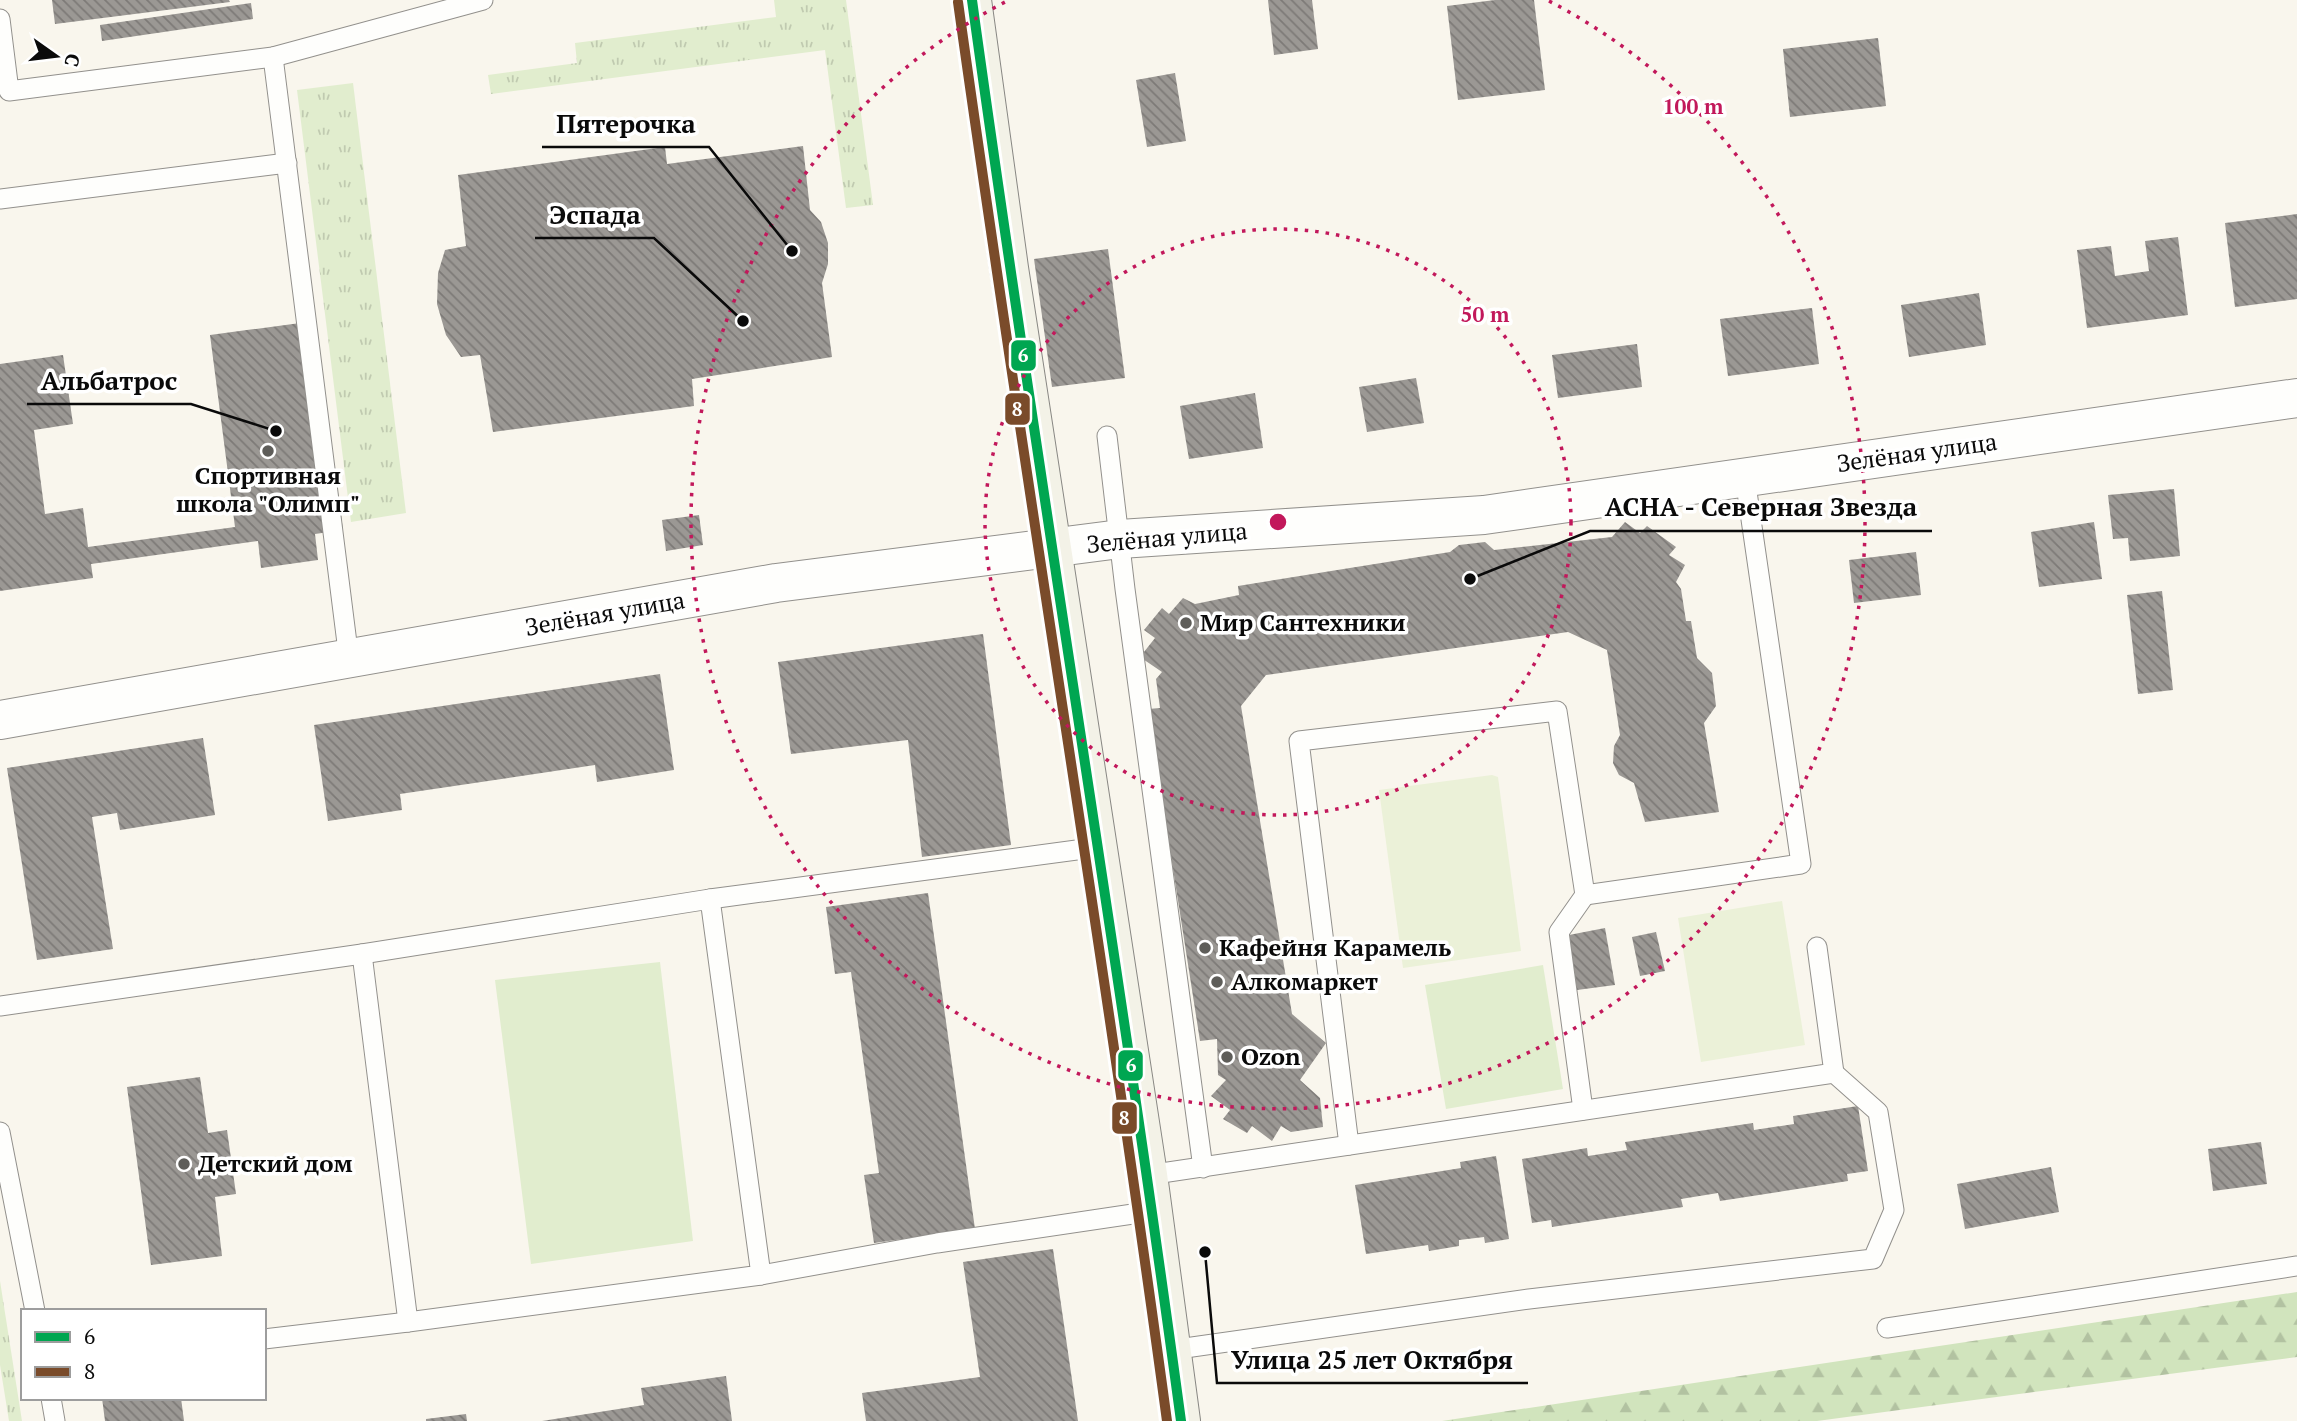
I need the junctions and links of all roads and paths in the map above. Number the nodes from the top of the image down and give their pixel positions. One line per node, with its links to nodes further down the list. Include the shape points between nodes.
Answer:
1 (483, 0): 4 (lane)
2 (972, 0): 11 (street)
3 (0, 19): 4 (lane, via 9,91)
4 (274, 57): 5 (lane)
5 (287, 163): 6 (lane); 12 (lane)
6 (0, 199)
7 (2297, 398): 9 (street, Зелёная улица)
8 (1107, 436): 10 (lane)
9 (1745, 478): 10 (street, Зелёная улица, via 1484,515); 15 (lane, via 1801,864)
10 (1120, 539): 11 (street, Зелёная улица); 24 (lane)
11 (1053, 550): 12 (street, Зелёная улица, via 776,583); 14 (street)
12 (349, 659): 13 (street, Зелёная улица)
13 (0, 720)
14 (1099, 847): 16 (lane); 25 (street)
15 (1585, 895): 21 (lane, via 1559,932); 23 (lane, via 1557,711 1298,741)
16 (710, 899): 18 (lane); 27 (lane)
17 (1817, 947): 20 (lane)
18 (362, 954): 19 (lane); 29 (lane)
19 (0, 1006)
20 (1835, 1073): 21 (lane); 32 (lane, via 1878,1112 1894,1210 1873,1259 1529,1299)
21 (1583, 1110): 23 (lane)
22 (0, 1132): 28 (lane)
23 (1349, 1145): 24 (lane)
24 (1203, 1168): 25 (lane)
25 (1150, 1193): 27 (lane, via 937,1243); 32 (street)
26 (2297, 1266): 30 (lane)
27 (761, 1275): 29 (lane)
28 (35, 1309)
29 (408, 1322): 31 (lane)
30 (1887, 1328)
31 (266, 1339)
32 (1171, 1350): 35 (street)
33 (51, 1400): 34 (lane)
34 (55, 1421)
35 (1181, 1421)

